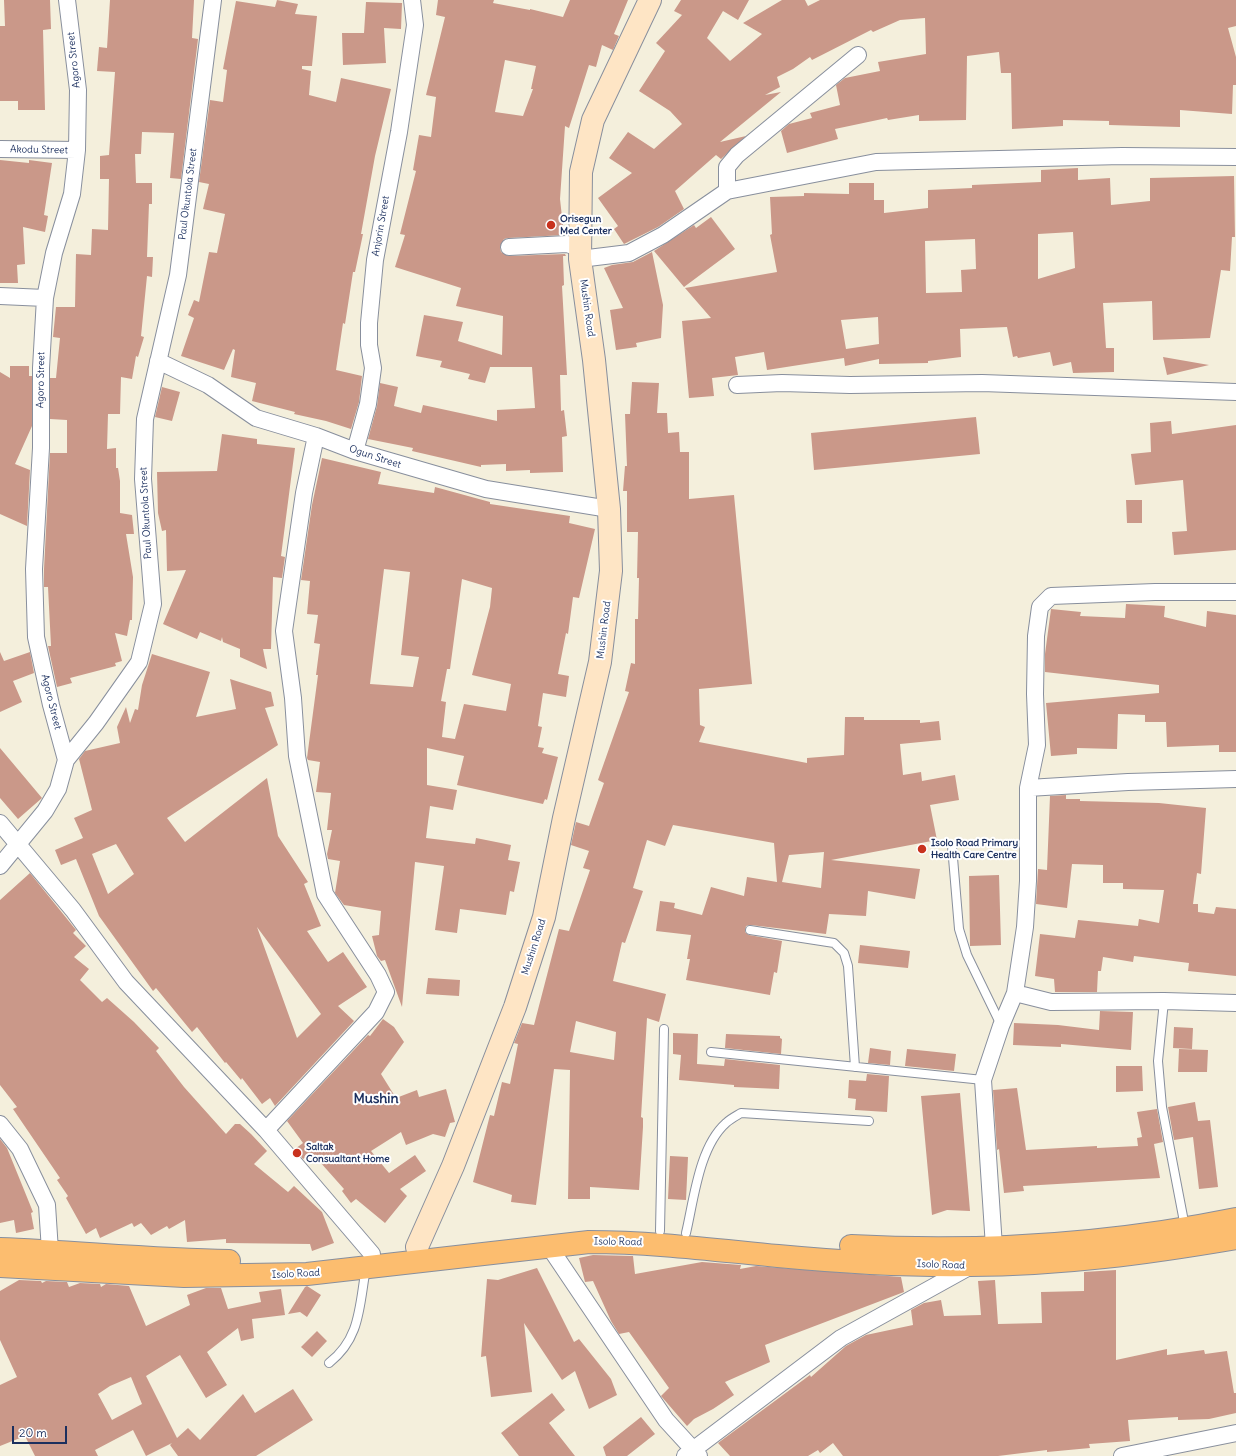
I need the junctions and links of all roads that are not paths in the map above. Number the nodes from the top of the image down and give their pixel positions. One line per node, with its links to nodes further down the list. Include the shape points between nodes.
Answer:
1 (67, 0): 7 (street, Agoro Street, via 78,90)
2 (213, 0): 14 (street, Paul Okuntola Street, via 178,275)
3 (412, 0): 18 (street, Anjorin Street, via 415,25 399,132 375,260 369,324 373,368 368,404)
4 (650, 0): 11 (main road, Mushin Road, via 593,120 581,172)
5 (858, 55): 9 (street, via 737,155 727,167)
6 (0, 149): 7 (street, Akodu Street)
7 (77, 150): 13 (street, Agoro Street, via 72,194 54,253)
8 (1236, 157): 9 (street, via 1122,156 876,162)
9 (726, 192): 11 (street, via 663,235 629,253)
10 (509, 247): 11 (street, via 567,244)
11 (580, 254): 19 (main road, Mushin Road)
12 (0, 296): 13 (street)
13 (45, 298): 21 (street, Agoro Street, via 41,368 41,448 34,569 36,637)
14 (158, 361): 17 (street, Ogun Street, via 208,384 256,418); 21 (street, Paul Okuntola Street, via 145,419 143,479 153,604 138,662 96,723)
15 (737, 384): 16 (street, via 982,383)
16 (1236, 392)
17 (316, 436): 18 (street, Ogun Street); 39 (street, via 304,493 284,631 293,698 297,756 325,894 378,975 386,992 376,1012)
18 (355, 452): 19 (street, Ogun Street, via 486,489)
19 (609, 509): 46 (main road, Mushin Road, via 611,571 600,662 544,917 515,1007 453,1166)
20 (1236, 592): 23 (street, via 1051,596 1040,607 1036,636 1037,745)
21 (66, 760): 25 (street, Paul Okuntola Street, via 58,789)
22 (1236, 779): 23 (street)
23 (1028, 788): 29 (street, via 1028,881 1025,927)
24 (0, 823): 25 (street)
25 (18, 844): 27 (street, Paul Okuntola Street); 39 (street, via 73,910 126,982)
26 (952, 846): 32 (lane, via 959,929 968,955)
27 (0, 866)
28 (750, 930): 35 (lane, via 834,943 844,953 848,966)
29 (1015, 993): 30 (street, via 1051,1002); 32 (street)
30 (1164, 1001): 31 (street); 41 (lane, via 1158,1061 1162,1107)
31 (1236, 1003)
32 (1001, 1026): 36 (street)
33 (664, 1029): 42 (lane)
34 (711, 1052): 35 (lane)
35 (855, 1067): 36 (lane)
36 (983, 1080): 47 (street)
37 (869, 1121): 43 (lane, via 741,1113 726,1122 716,1134 702,1163)
38 (0, 1124): 49 (street, via 20,1149 47,1205)
39 (266, 1130): 50 (street)
40 (1236, 1219): 41 (main road, Isolo Road)
41 (1186, 1229): 47 (main road, Isolo Road, via 1138,1236)
42 (660, 1231): 43 (main road, Isolo Road); 46 (main road, Isolo Road, via 616,1228)
43 (686, 1233): 47 (main road, Isolo Road, via 780,1242 898,1248)
44 (1236, 1238): 52 (main road, Isolo Road, via 1100,1258)
45 (548, 1245): 50 (main road, Isolo Road); 52 (main road, Isolo Road, via 636,1242 822,1259); 55 (street, via 666,1420)
46 (417, 1247): 50 (main road, Isolo Road)
47 (994, 1247)
48 (0, 1249): 49 (main road, Isolo Road)
49 (50, 1251): 50 (main road, Isolo Road, via 177,1260)
50 (369, 1261): 51 (main road, Isolo Road, via 308,1274 184,1276); 53 (lane, via 354,1332 341,1353)
51 (0, 1266)
52 (971, 1266): 55 (street, via 841,1338)
53 (329, 1363)
54 (1236, 1433): 56 (street)
55 (692, 1454)
56 (1122, 1456)

